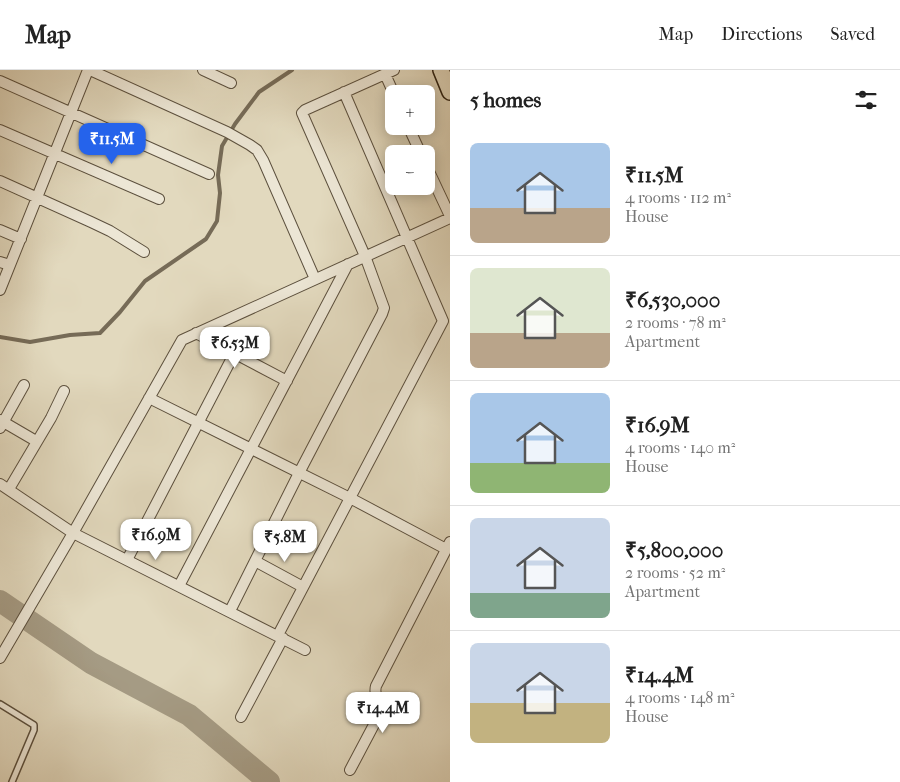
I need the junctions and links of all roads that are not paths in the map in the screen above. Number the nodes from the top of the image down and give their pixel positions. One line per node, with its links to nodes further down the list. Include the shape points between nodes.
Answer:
1 (89, 70): 10 (street); 26 (street, via 227,132 257,150)
2 (203, 70): 6 (street)
3 (440, 70): 9 (main road)
4 (389, 72): 7 (street); 8 (street)
5 (0, 81): 10 (street)
6 (231, 83)
7 (392, 85)
8 (344, 92): 20 (street); 23 (street, via 302,113)
9 (450, 92)
10 (72, 112): 12 (street); 13 (street)
11 (0, 130): 12 (street)
12 (55, 154): 16 (street); 17 (street)
13 (209, 174)
14 (0, 181): 16 (street)
15 (435, 184): 18 (street)
16 (37, 197): 21 (street); 22 (street, via 110,231)
17 (159, 199)
18 (450, 217): 20 (street)
19 (0, 230): 21 (street)
20 (406, 238): 23 (street); 40 (street, via 443,322)
21 (20, 239): 24 (street)
22 (144, 252)
23 (365, 256): 25 (street); 38 (street, via 383,303 382,314)
24 (5, 264): 27 (street)
25 (348, 264): 26 (street); 30 (street)
26 (315, 279): 28 (street)
27 (0, 290)
28 (196, 333): 29 (street); 33 (street, via 182,340)
29 (234, 354): 30 (street); 34 (street)
30 (287, 381): 37 (street)
31 (24, 385): 35 (street)
32 (64, 391): 36 (street)
33 (149, 398): 34 (street); 41 (street)
34 (198, 422): 37 (street); 43 (street)
35 (1, 423): 36 (street)
36 (36, 441): 39 (street)
37 (251, 450): 38 (street); 45 (street)
38 (299, 474): 40 (street); 44 (street)
39 (4, 486): 41 (street)
40 (350, 498): 42 (street); 46 (street)
41 (73, 533): 43 (street); 50 (street)
42 (448, 546): 53 (street, via 374,690 380,711)
43 (127, 560): 45 (street)
44 (255, 561): 46 (street); 47 (street)
45 (180, 586): 47 (street)
46 (303, 587): 48 (street)
47 (230, 611): 48 (street)
48 (281, 636): 49 (street); 52 (street)
49 (305, 650)
50 (0, 658)
51 (0, 704): 54 (lane, via 34,725)
52 (241, 717)
53 (350, 770)
54 (12, 782)

